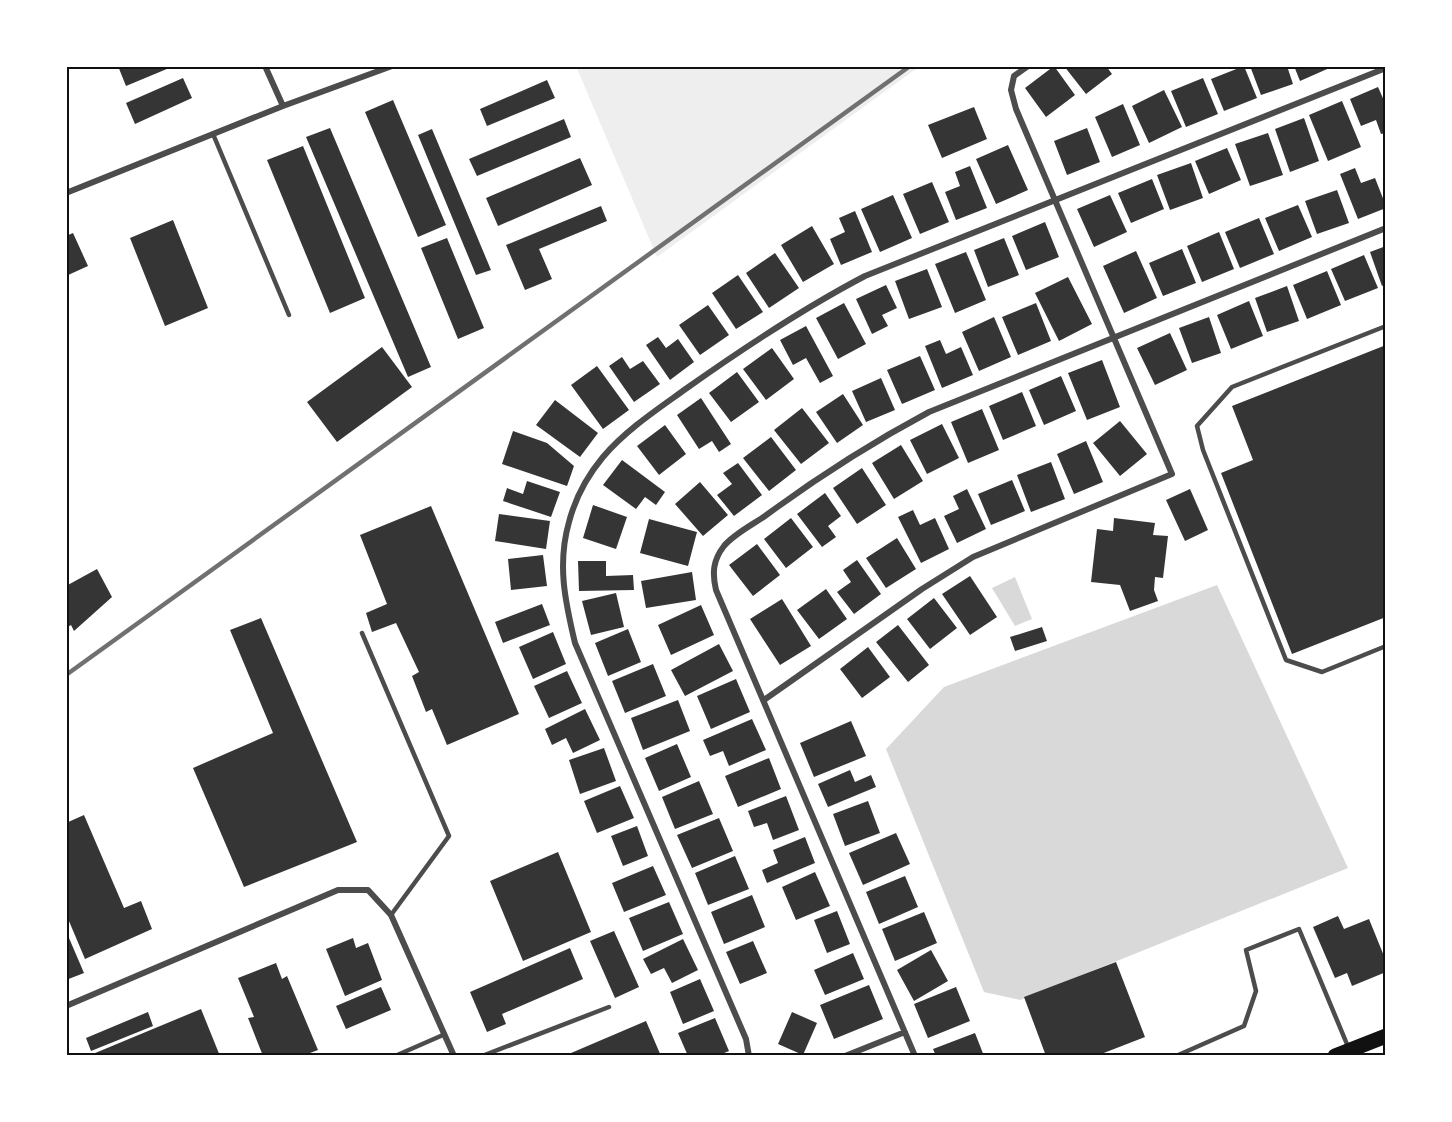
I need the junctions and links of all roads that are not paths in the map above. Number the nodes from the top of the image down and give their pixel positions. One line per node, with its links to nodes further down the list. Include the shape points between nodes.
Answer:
1 (265, 66): 5 (street)
2 (392, 66): 5 (street)
3 (1028, 66): 8 (street, via 1014,76 1011,90)
4 (1386, 68): 8 (street)
5 (283, 106): 6 (street)
6 (213, 134): 7 (street); 10 (lane)
7 (66, 193)
8 (1054, 199): 12 (street); 26 (street, via 865,276 760,336 635,425 603,458 583,487 569,520 561,561 575,643 746,1039)
9 (1386, 228): 12 (street)
10 (289, 315)
11 (1386, 326): 14 (lane, via 1232,387 1197,426 1286,660 1322,672)
12 (1113, 337): 15 (street, via 929,412 861,450 725,545 715,561 716,590); 15 (street, via 1172,474 973,557)
13 (362, 633): 16 (lane, via 449,836)
14 (1386, 646)
15 (764, 700): 19 (street)
16 (391, 915): 17 (street, via 368,890 338,890); 20 (street)
17 (66, 1006)
18 (609, 1007): 25 (lane)
19 (905, 1032): 27 (street); 28 (street)
20 (443, 1035): 23 (lane); 24 (street)
21 (1386, 1036): 22 (main road)
22 (1343, 1053): 29 (lane, via 1299,928 1246,950 1256,991 1244,1026)
23 (395, 1056)
24 (454, 1056)
25 (482, 1056)
26 (749, 1056)
27 (845, 1056)
28 (915, 1056)
29 (1176, 1056)

